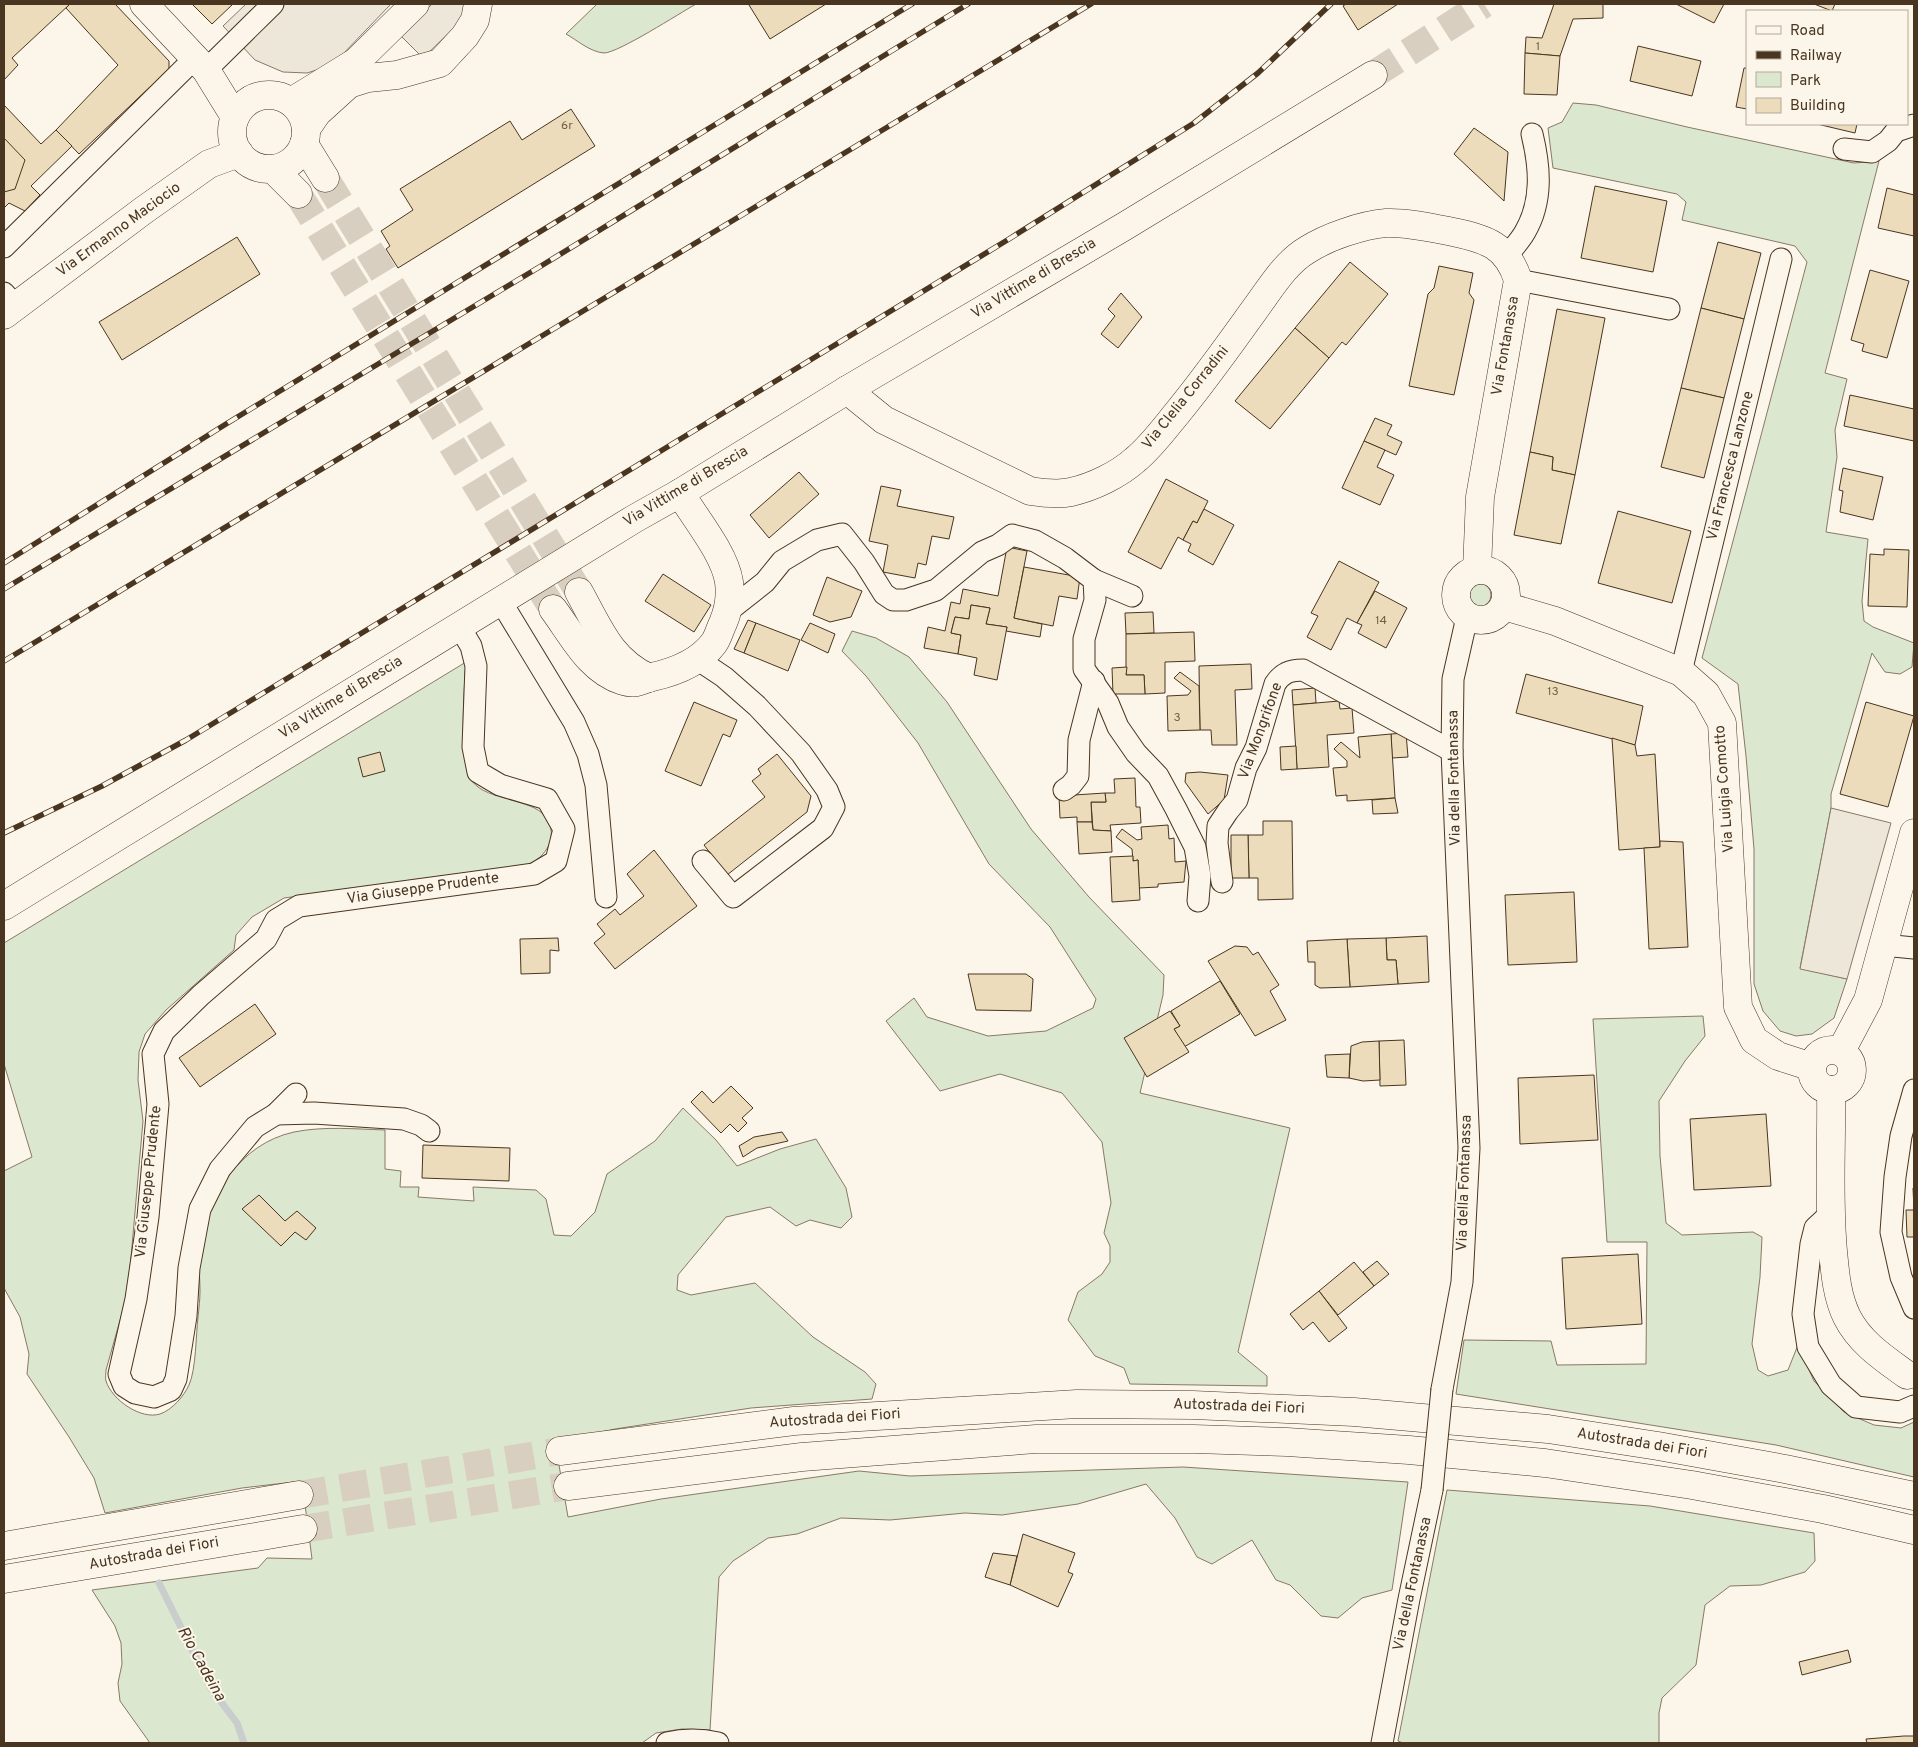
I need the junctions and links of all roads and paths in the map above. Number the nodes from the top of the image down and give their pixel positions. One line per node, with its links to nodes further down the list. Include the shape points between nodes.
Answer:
1 (144, 4): 5 (main road)
2 (273, 4): 5 (street)
3 (415, 4): 8 (main road, via 356,62)
4 (478, 4): 12 (main road, via 475,20 465,36 440,63 349,84 317,113)
5 (201, 64): 7 (main road); 9 (main road); 18 (street)
6 (1373, 76): 23 (main road, Via Vittime di Brescia)
7 (260, 96): 8 (main road, via 276,96); 9 (main road, via 242,107)
8 (291, 102): 12 (main road, via 301,114)
9 (235, 118): 14 (main road, via 232,129)
10 (1914, 125): 13 (street, via 1896,132 1872,152)
11 (1532, 134): 20 (street, Via Fontanassa, via 1539,183 1535,206)
12 (305, 137): 15 (main road, via 300,153 292,161); 16 (main road)
13 (1844, 149)
14 (239, 153): 15 (main road, via 254,165); 21 (main road, Via Ermanno Maciocio, via 202,169)
15 (273, 169): 17 (main road)
16 (325, 178)
17 (298, 194)
18 (4, 247)
19 (1781, 259): 36 (street, Via Francesca Lanzone)
20 (1512, 268): 22 (street); 23 (main road, Via Clelia Corradini, via 1494,245 1481,238 1429,227 1386,223 1335,235 1306,251 1284,270 1201,384 1154,442 1118,473 1070,493 1030,491 884,420); 25 (main road, Via Fontanassa, via 1480,498)
21 (8, 305)
22 (1669, 309)
23 (847, 390): 24 (main road, Via Vittime di Brescia)
24 (680, 493): 29 (main road, Via Vittime di Brescia); 32 (main road, via 721,558 729,581)
25 (1477, 570): 30 (main road, via 1491,571 1502,580 1506,592); 33 (main road, via 1462,577 1455,591 1457,606)
26 (1094, 580): 28 (street); 32 (street, via 1035,541 1012,535 982,552 936,590 906,600 893,600 884,594 842,534 817,540 782,561 765,582); 38 (street, via 1095,600 1084,639 1084,669)
27 (579, 592): 37 (main road, via 622,662)
28 (1132, 596)
29 (500, 600): 34 (main road, Via Vittime di Brescia); 44 (street, via 574,722 588,754 596,785)
30 (1504, 606): 33 (main road, via 1495,617 1481,621); 36 (main road, Via Luigia Comotto, via 1555,621)
31 (553, 609): 37 (main road, via 591,662 606,673 623,681 638,683)
32 (727, 612): 35 (main road, via 715,642)
33 (1467, 617): 39 (street, Via della Fontanassa, via 1453,679)
34 (459, 626): 46 (main road, Via Vittime di Brescia); 54 (street, Via Giuseppe Prudente, via 471,646 476,666 473,747 478,772 500,785 547,799 564,829 556,862 534,874 299,906 276,920 266,939 164,1031 153,1054 158,1104 148,1217 136,1299 119,1374 124,1386 135,1394 154,1397 171,1390 176,1378 186,1316 189,1268 200,1209 220,1168 254,1127)
35 (697, 659): 37 (main road, via 683,668); 42 (street, via 757,706 801,753 827,790 834,807 823,828 732,897)
36 (1681, 672): 50 (main road, Via Luigia Comotto, via 1706,694 1722,723 1738,1007 1754,1040 1778,1056)
37 (649, 678)
38 (1094, 681): 40 (street, via 1079,740 1078,776); 45 (street, via 1118,727 1158,776 1195,847 1200,876)
39 (1452, 750): 43 (street, Via Mongrifone, via 1303,670 1280,676 1237,800 1218,826); 70 (street, Via della Fontanassa, bridge, via 1469,1148 1462,1282 1442,1389 1432,1490)
40 (1064, 790)
41 (1914, 833): 47 (main road)
42 (703, 861)
43 (1222, 882)
44 (606, 897)
45 (1198, 901)
46 (4, 906)
47 (1883, 946): 48 (street); 49 (main road, via 1868,1000)
48 (1914, 948)
49 (1841, 1051): 50 (main road, via 1823,1052); 51 (main road, via 1852,1063 1851,1079 1839,1089)
50 (1812, 1067): 51 (main road, via 1816,1083)
51 (1831, 1090): 56 (main road)
52 (1914, 1090): 57 (street, via 1901,1136 1891,1232 1901,1277)
53 (296, 1094): 54 (street, Via Giuseppe Prudente)
54 (276, 1114): 55 (street, via 404,1119)
55 (429, 1131)
56 (1829, 1215): 58 (main road, via 1835,1274 1847,1318 1861,1338); 59 (street, via 1815,1228 1811,1244 1803,1314 1808,1347 1830,1385 1856,1406 1900,1412)
57 (1914, 1308)
58 (1907, 1375)
59 (1914, 1406)
60 (560, 1451): 63 (main road, Autostrada dei Fiori, via 794,1420 1077,1404 1193,1404 1354,1412 1548,1429 1786,1469)
61 (568, 1486): 65 (main road, via 802,1457 1036,1439 1287,1442 1545,1463 1692,1485 1823,1509)
62 (298, 1495): 66 (main road)
63 (1914, 1496)
64 (304, 1529): 67 (main road, Autostrada dei Fiori)
65 (1914, 1530)
66 (4, 1546)
67 (4, 1579)
68 (667, 1743): 69 (street, via 707,1740)
69 (718, 1743)
70 (1382, 1743)

